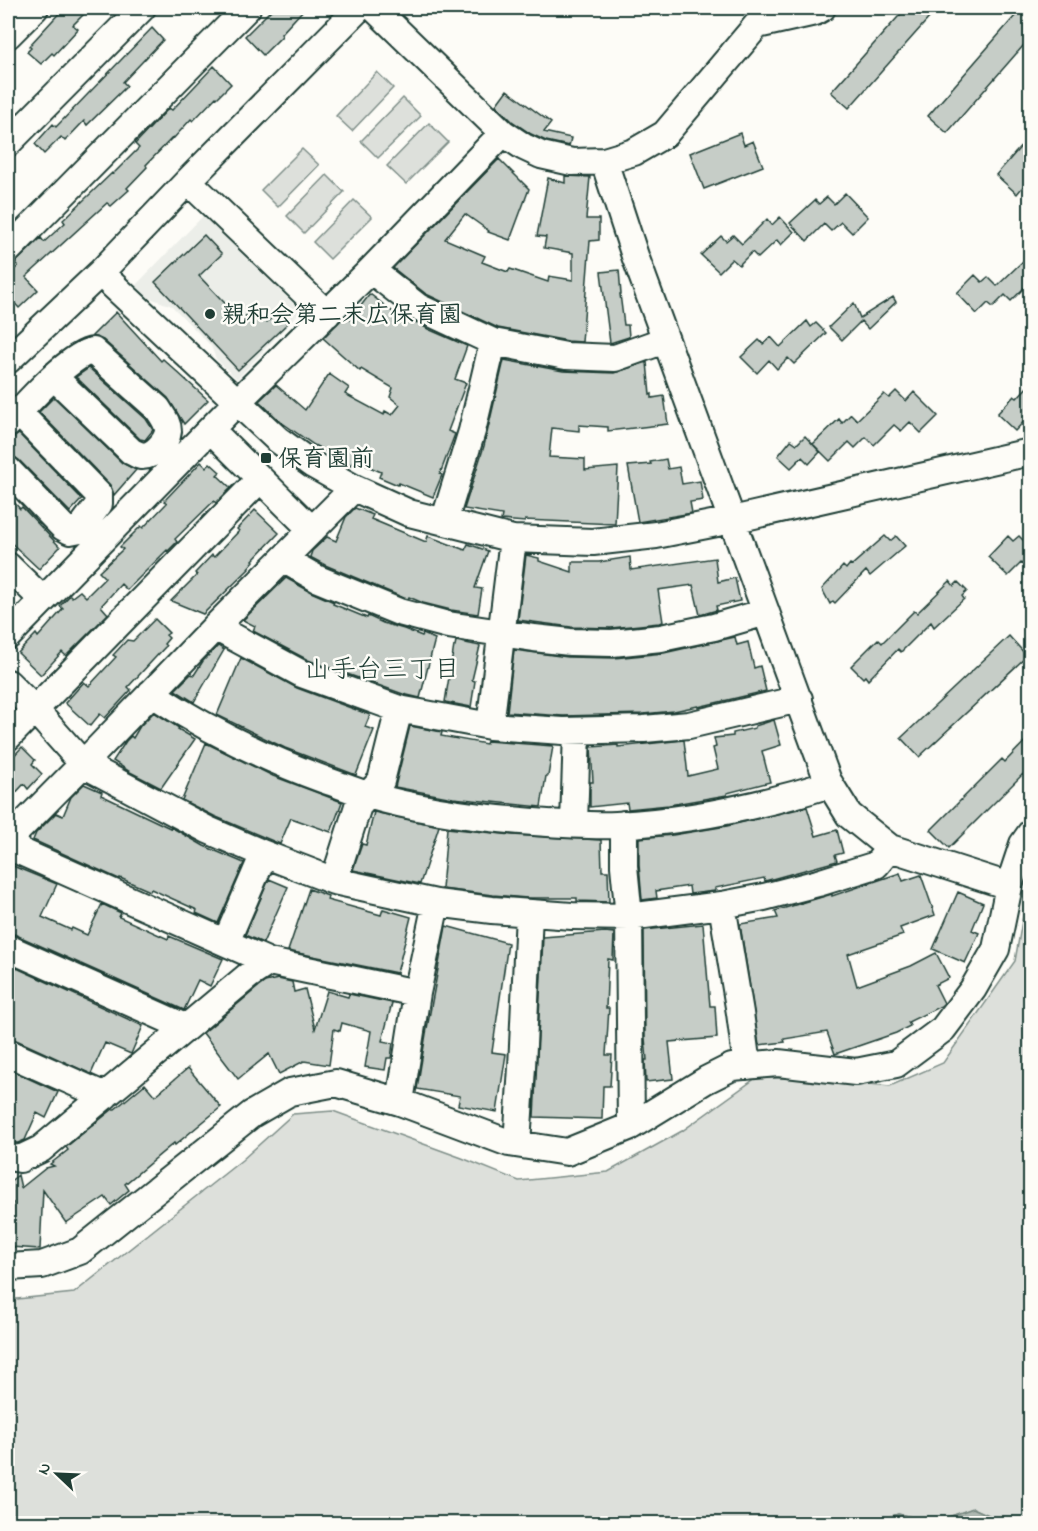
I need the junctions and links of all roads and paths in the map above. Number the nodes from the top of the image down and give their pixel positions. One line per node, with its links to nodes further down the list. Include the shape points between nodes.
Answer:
1 (35, 8): 7 (street)
2 (141, 8): 9 (street)
3 (247, 8): 12 (street)
4 (374, 8): 8 (street)
5 (822, 8): 10 (street, via 758,25 665,134 634,152)
6 (344, 13): 11 (street)
7 (8, 35)
8 (503, 134): 10 (street, via 541,154 572,162); 13 (street)
9 (8, 143)
10 (604, 161): 16 (street)
11 (188, 181): 14 (street); 15 (street)
12 (8, 250)
13 (371, 270): 15 (street); 17 (street, via 418,307)
14 (100, 273): 18 (street); 20 (street)
15 (327, 314): 20 (street)
16 (665, 340): 17 (street, via 615,358 566,356); 27 (street)
17 (493, 342): 28 (street, via 472,431)
18 (11, 346)
19 (54, 377): 21 (street)
20 (237, 402): 22 (street); 26 (street, via 277,439)
21 (13, 418): 24 (street, via 99,495 99,504 80,529 70,531)
22 (210, 430): 25 (street); 33 (street)
23 (1030, 452): 27 (street)
24 (8, 470)
25 (260, 479): 29 (street); 42 (street)
26 (354, 488): 28 (street, via 409,513); 29 (street)
27 (732, 520): 30 (street, via 593,542); 34 (street)
28 (444, 522): 30 (street)
29 (312, 530): 31 (street)
30 (513, 539): 36 (street)
31 (283, 559): 35 (street); 36 (street, via 318,579 399,612)
32 (8, 566): 33 (street)
33 (43, 600): 37 (street)
34 (766, 612): 36 (street, via 662,638 612,643); 40 (street)
35 (215, 627): 39 (street); 41 (street, via 302,674)
36 (501, 634): 43 (street)
37 (8, 636)
38 (8, 683): 42 (street)
39 (151, 693): 46 (street); 48 (street, via 242,746)
40 (799, 699): 44 (street, via 689,725); 47 (street)
41 (399, 709): 43 (street); 48 (street, via 381,782)
42 (35, 710): 45 (street); 46 (street)
43 (490, 726): 44 (street)
44 (577, 731): 49 (street)
45 (8, 737)
46 (83, 764): 52 (street); 55 (street, via 208,830)
47 (830, 784): 50 (street, via 743,808); 54 (street, via 849,815)
48 (368, 795): 49 (street, via 483,818); 56 (street, via 358,806)
49 (574, 824): 50 (street)
50 (624, 824): 61 (street)
51 (1030, 834): 57 (street)
52 (8, 840)
53 (8, 846): 62 (street)
54 (890, 848): 57 (street); 59 (street, via 876,865 818,884)
55 (264, 854): 56 (street); 62 (street)
56 (334, 881): 58 (street)
57 (1009, 886): 68 (street, via 996,949 974,989 943,1029 896,1064 856,1072 778,1064)
58 (436, 903): 60 (street); 65 (street)
59 (722, 905): 61 (street); 68 (street)
60 (529, 913): 61 (street); 72 (street)
61 (628, 917): 71 (street)
62 (226, 942): 64 (street)
63 (8, 948): 66 (street)
64 (269, 962): 65 (street); 66 (street)
65 (417, 993): 70 (street)
66 (185, 1027): 69 (street)
67 (8, 1053): 69 (street)
68 (747, 1066): 71 (street, via 732,1067 706,1080)
69 (105, 1096): 73 (street, via 41,1149 20,1159)
70 (400, 1102): 72 (street); 74 (street, via 336,1083 290,1092 252,1114 80,1251 42,1265)
71 (631, 1126): 72 (street, via 567,1152)
72 (517, 1144)
73 (8, 1156)
74 (8, 1267)

